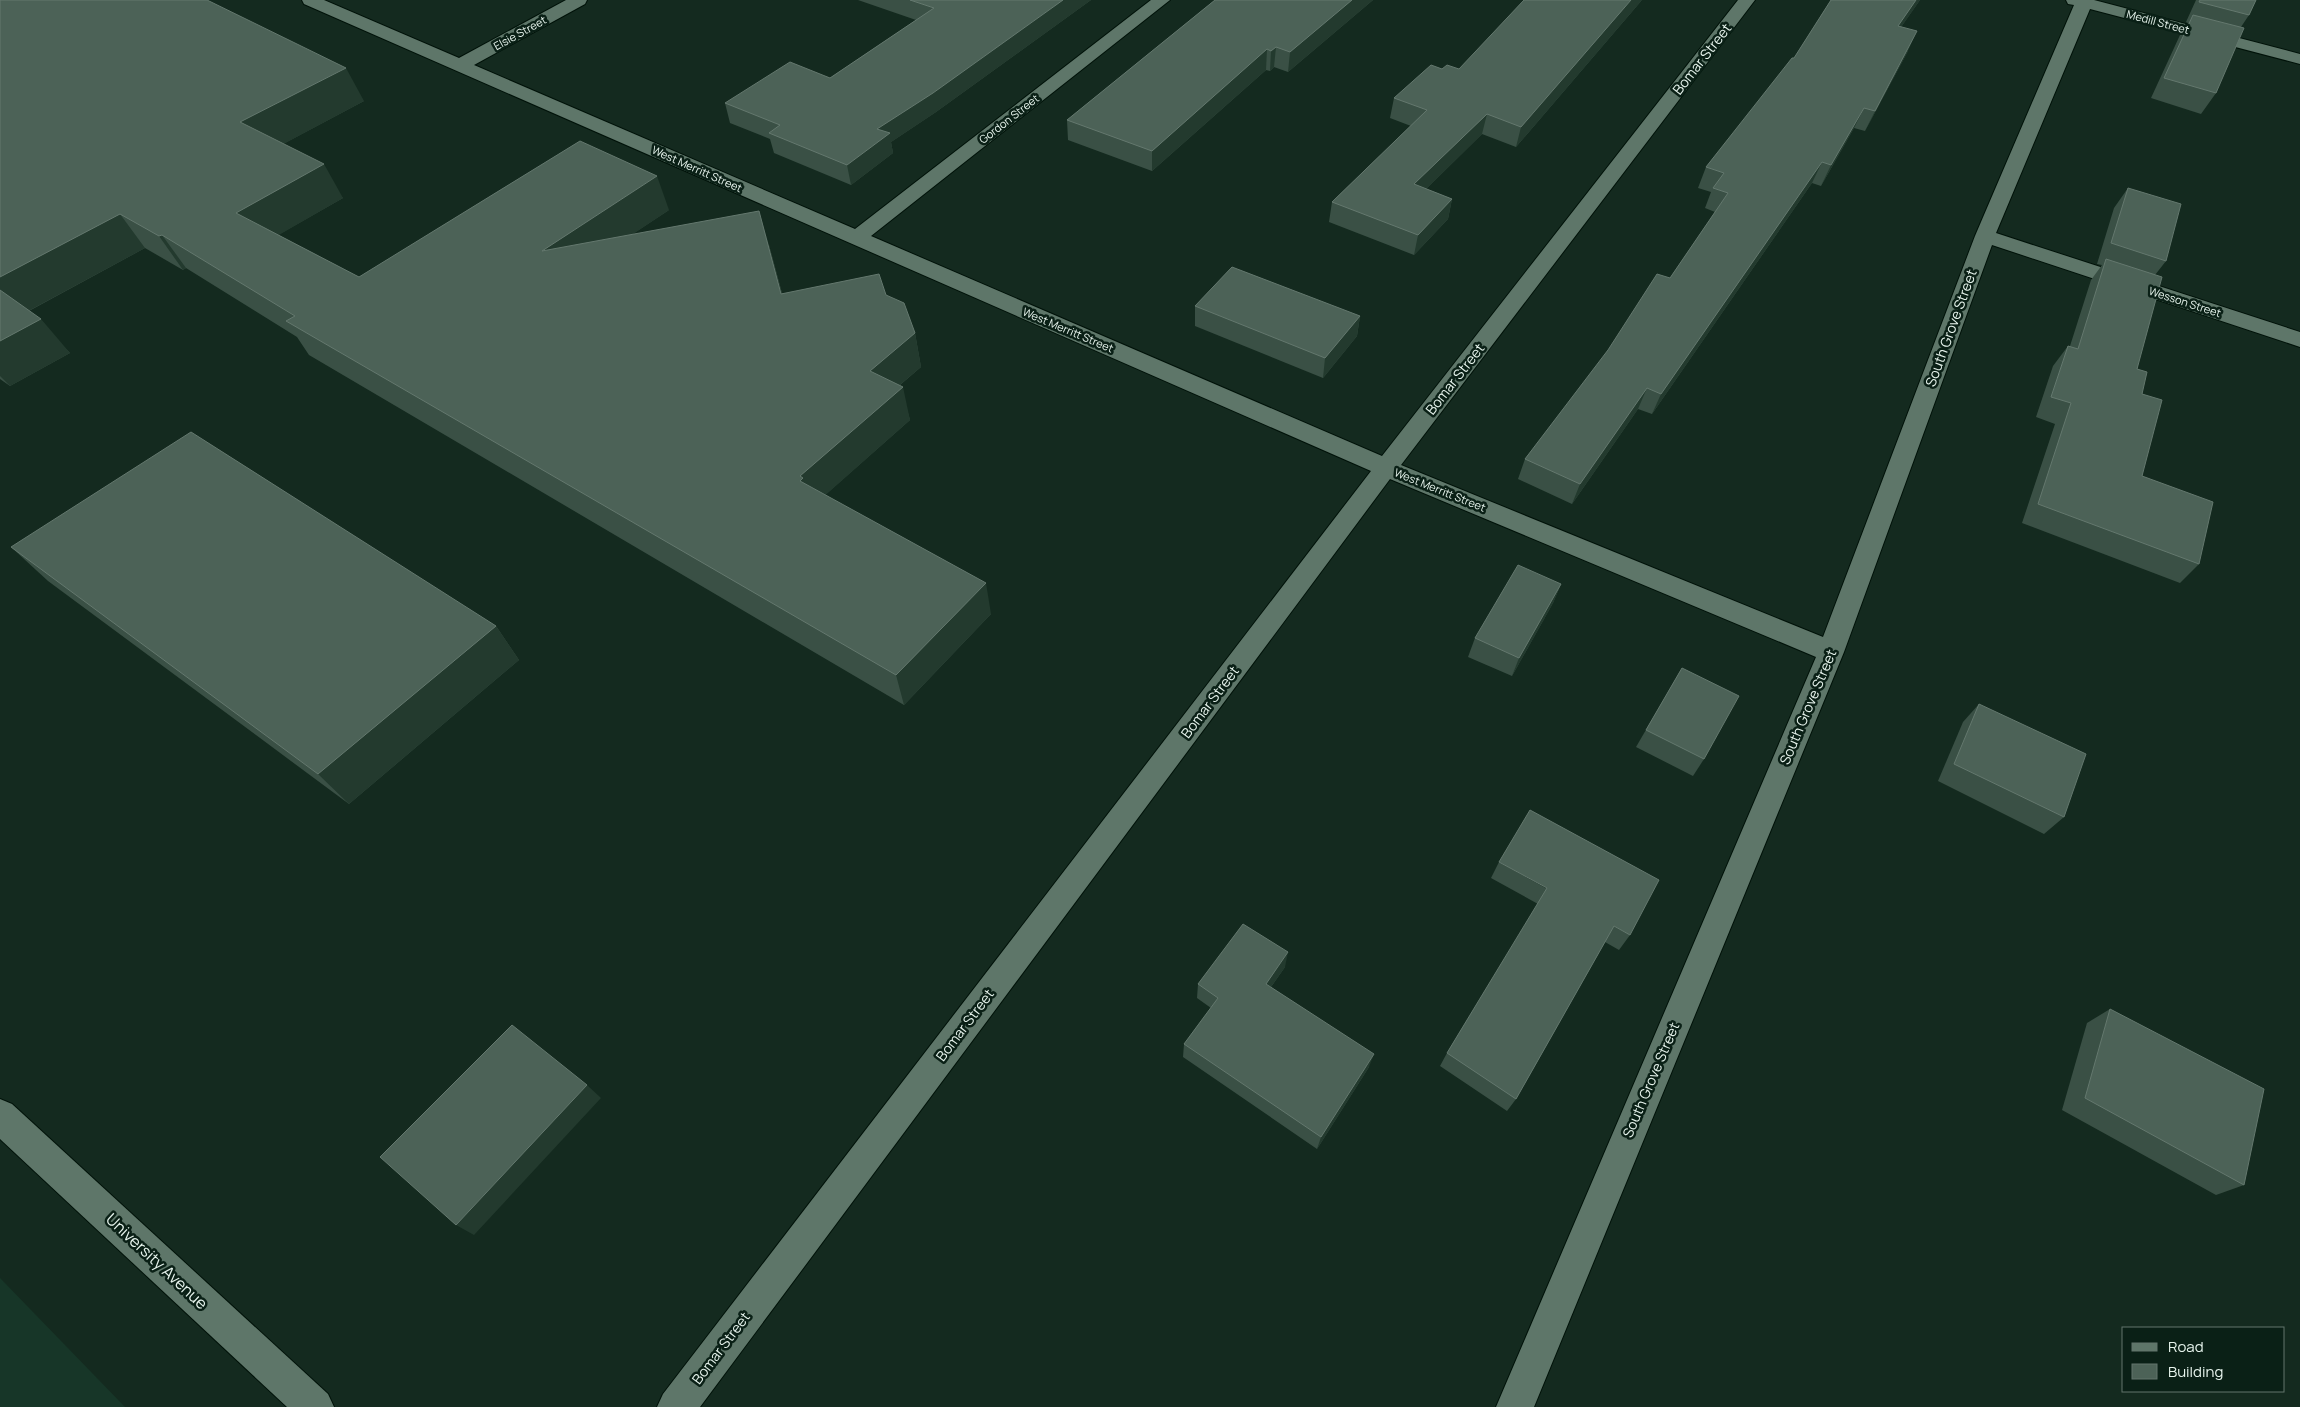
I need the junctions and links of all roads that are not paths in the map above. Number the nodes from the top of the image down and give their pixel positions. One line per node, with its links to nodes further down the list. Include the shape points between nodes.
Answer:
1 (310, 0): 7 (street, West Merritt Street)
2 (579, 0): 7 (street, Elsie Street)
3 (1162, 0): 9 (street, Gordon Street)
4 (1747, 0): 11 (street, Bomar Street)
5 (2081, 1): 6 (street, Medill Street); 8 (street, South Grove Street)
6 (2300, 59)
7 (460, 65): 9 (street, West Merritt Street)
8 (1985, 236): 10 (street, Wesson Street); 12 (street, South Grove Street)
9 (856, 238): 11 (street, West Merritt Street)
10 (2300, 340)
11 (1386, 468): 12 (street, West Merritt Street); 15 (street, Bomar Street)
12 (1831, 652): 16 (street, South Grove Street)
13 (0, 1116): 14 (street, University Avenue)
14 (315, 1407)
15 (676, 1407)
16 (1515, 1407)

